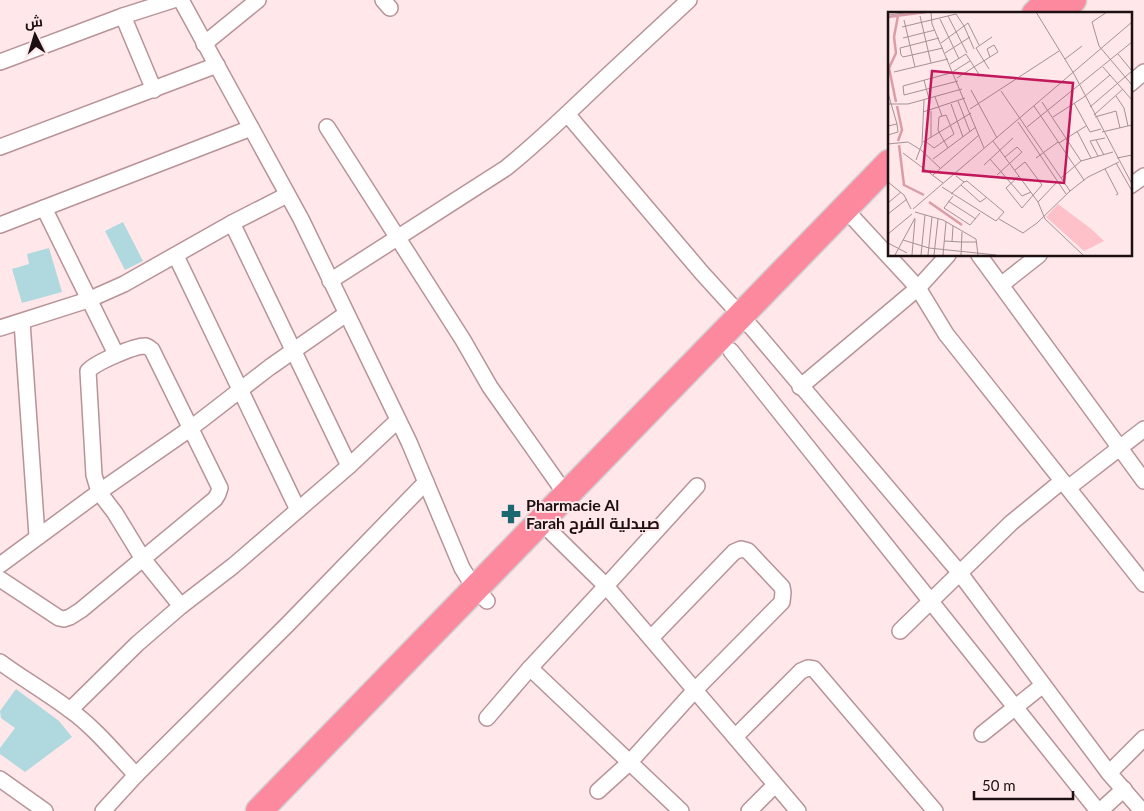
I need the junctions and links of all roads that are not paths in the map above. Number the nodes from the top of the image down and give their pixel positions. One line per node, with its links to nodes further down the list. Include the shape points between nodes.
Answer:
1 (173, 0): 9 (street)
2 (181, 0): 10 (street)
3 (258, 0): 10 (street)
4 (689, 0): 16 (street)
5 (1049, 0): 7 (highway)
6 (1073, 0): 8 (highway)
7 (1037, 12)
8 (1062, 12)
9 (123, 16): 11 (street); 15 (street)
10 (204, 44): 12 (street)
11 (0, 62)
12 (217, 65): 15 (street); 18 (street)
13 (1144, 72): 14 (street)
14 (1132, 82)
15 (154, 90): 19 (street)
16 (568, 115): 29 (street, via 506,168); 42 (street)
17 (327, 127): 29 (street)
18 (251, 128): 24 (street); 25 (street)
19 (0, 147)
20 (888, 164): 26 (highway)
21 (1144, 176): 22 (street)
22 (1132, 185)
23 (888, 190): 26 (highway)
24 (287, 194): 27 (street); 36 (street)
25 (44, 208): 28 (street); 39 (street)
26 (851, 216): 32 (street); 42 (highway)
27 (232, 222): 30 (street); 44 (street)
28 (0, 225)
29 (398, 237): 36 (street); 59 (street, via 490,387)
30 (176, 256): 39 (street); 48 (street)
31 (888, 256): 38 (street)
32 (888, 256)
33 (947, 256): 38 (street)
34 (980, 256): 37 (street)
35 (1038, 256): 37 (street)
36 (330, 281): 40 (street)
37 (1001, 285): 52 (street)
38 (918, 288): 47 (street); 56 (street, via 946,334)
39 (88, 300): 41 (street); 46 (street)
40 (346, 314): 44 (street); 49 (street)
41 (22, 322): 43 (street); 62 (street)
42 (747, 323): 45 (highway); 47 (street); 59 (highway)
43 (0, 328)
44 (294, 351): 48 (street); 53 (street)
45 (731, 351): 61 (highway); 70 (street)
46 (116, 354): 50 (street, via 143,346 152,350); 58 (street, via 88,371 94,474)
47 (800, 387): 65 (street)
48 (241, 390): 50 (street); 60 (street)
49 (398, 421): 53 (street); 55 (street)
50 (190, 428): 58 (street); 63 (street, via 220,488 218,494)
51 (1144, 429): 52 (street)
52 (1119, 448): 54 (street); 56 (street)
53 (349, 466): 60 (street)
54 (1144, 481)
55 (426, 482): 69 (street, via 462,568); 86 (street)
56 (1065, 485): 65 (street, via 1011,523); 67 (street)
57 (697, 486): 68 (street)
58 (99, 492): 62 (street); 63 (street)
59 (567, 496): 61 (highway)
60 (298, 510): 71 (street)
61 (547, 528): 68 (street); 69 (highway)
62 (37, 536): 64 (street)
63 (143, 559): 66 (street, via 80,610 64,619); 71 (street)
64 (0, 565)
65 (959, 572): 70 (street); 76 (street)
66 (0, 579)
67 (1144, 584)
68 (606, 586): 73 (street); 75 (street)
69 (481, 595): 94 (highway); 95 (highway)
70 (930, 602): 72 (street); 78 (street)
71 (181, 606): 79 (street)
72 (900, 631)
73 (651, 638): 77 (street); 77 (street, via 734,552 741,549 748,551 782,587 782,602)
74 (0, 662): 79 (street)
75 (530, 668): 80 (street); 84 (street)
76 (1043, 685): 78 (street); 85 (street)
77 (695, 690): 82 (street); 84 (street)
78 (1015, 708): 81 (street); 91 (street)
79 (70, 710): 86 (street)
80 (487, 718)
81 (982, 734)
82 (735, 737): 88 (street); 99 (street, via 801,671 814,669)
83 (1144, 738): 85 (street)
84 (630, 762): 90 (street); 96 (street)
85 (1109, 773): 89 (street)
86 (136, 775): 93 (street)
87 (0, 779): 92 (street)
88 (775, 785): 97 (street); 98 (street)
89 (1124, 790): 91 (street); 100 (street)
90 (598, 792)
91 (1092, 809)
92 (45, 811)
93 (103, 811)
94 (259, 811)
95 (282, 811)
96 (681, 811)
97 (749, 811)
98 (798, 811)
99 (936, 811)
100 (1142, 811)

